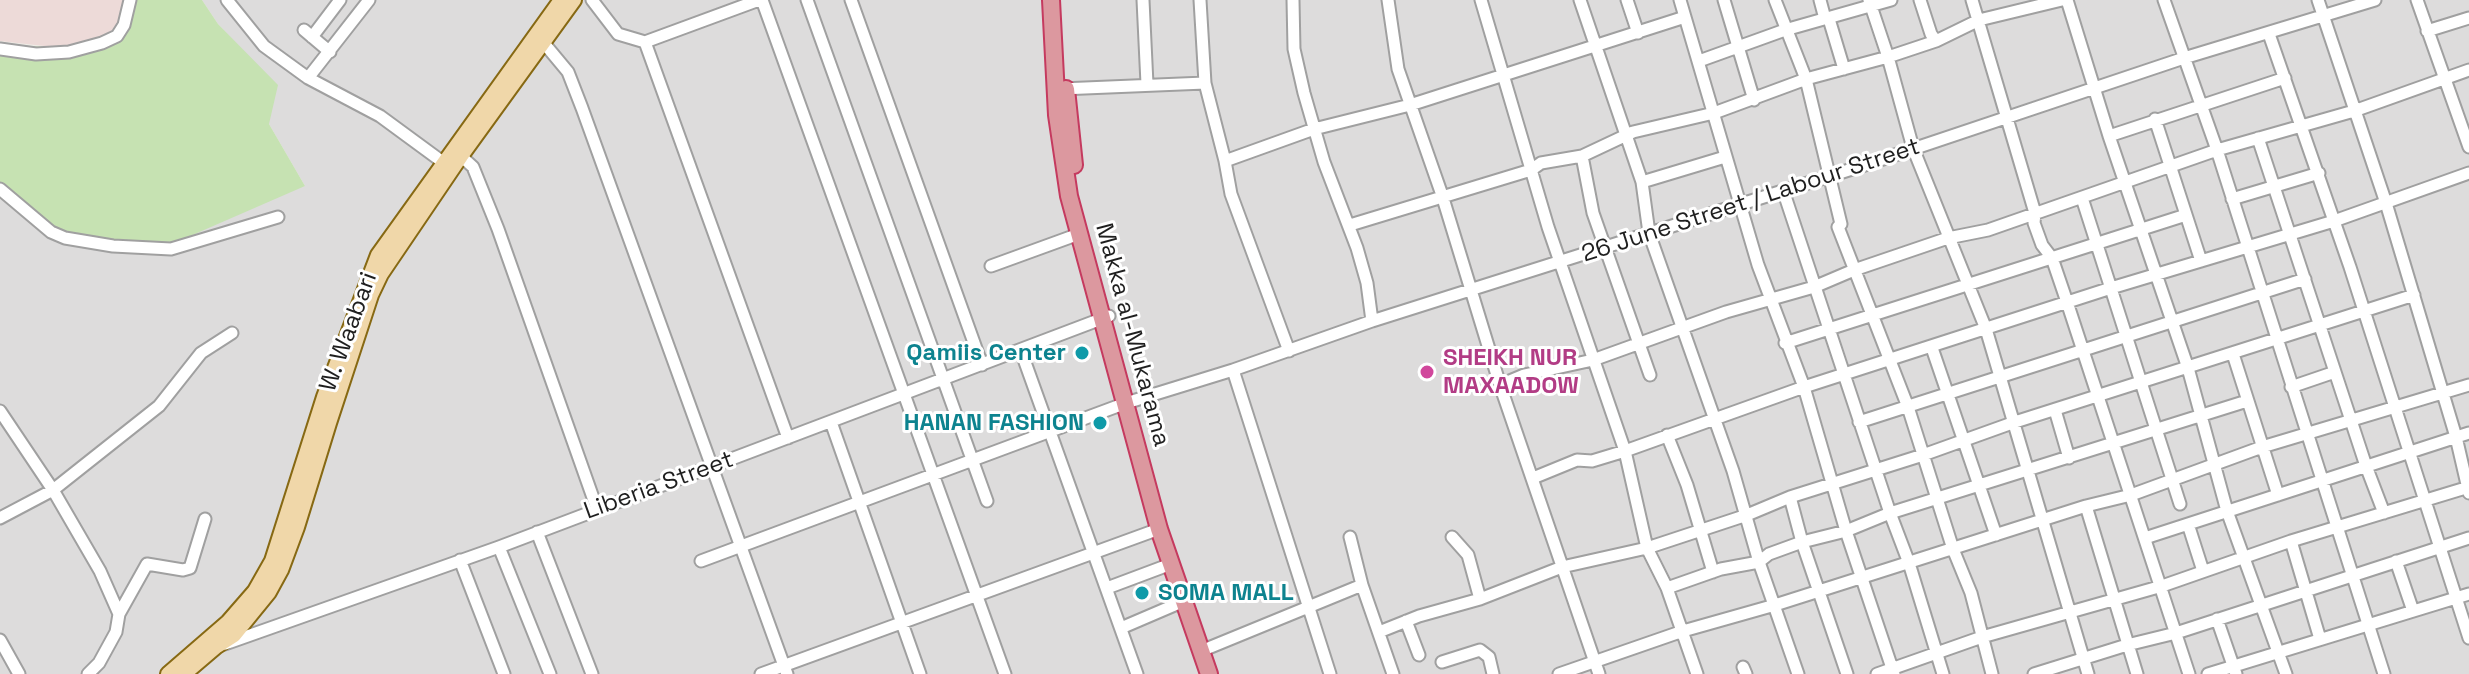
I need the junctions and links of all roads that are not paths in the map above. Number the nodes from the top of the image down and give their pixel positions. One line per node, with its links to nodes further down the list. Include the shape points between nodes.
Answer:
1 (130, 0): 47 (street, via 117,36 102,43 36,54)
2 (227, 0): 55 (street, via 264,46)
3 (340, 0): 48 (street, via 308,33)
4 (369, 0): 48 (street)
5 (561, 0): 82 (main road, W. Waabari)
6 (574, 0): 43 (main road, W. Waabari)
7 (592, 0): 44 (street, via 618,34)
8 (761, 0): 44 (street); 162 (street)
9 (807, 0): 154 (street)
10 (851, 0): 147 (street)
11 (1051, 0): 62 (highway, Makka al-Mukarama)
12 (1060, 0): 62 (highway, Makka al-Mukarama)
13 (1143, 0): 60 (street)
14 (1200, 0): 59 (street)
15 (1293, 0): 71 (street, via 1294,49)
16 (1388, 0): 64 (street, via 1398,69)
17 (1481, 0): 54 (street)
18 (1580, 0): 45 (street)
19 (1627, 0): 40 (street)
20 (1680, 0): 34 (street)
21 (1724, 0): 46 (street)
22 (1775, 0): 38 (street)
23 (1820, 0): 36 (street)
24 (1891, 0): 32 (street)
25 (1920, 0): 42 (street)
26 (1972, 0): 37 (street)
27 (2065, 0): 37 (street); 61 (street)
28 (2164, 0): 50 (street)
29 (2318, 0): 33 (street)
30 (2375, 0): 33 (street, 26 June Street / Labour Street)
31 (2417, 0): 39 (street)
32 (1870, 3): 36 (street); 49 (street)
33 (2324, 16): 41 (street, 26 June Street / Labour Street); 66 (street)
34 (1685, 17): 40 (street); 51 (street)
35 (2469, 18): 39 (street)
36 (1829, 19): 38 (street); 52 (street)
37 (1979, 20): 42 (street); 68 (street)
38 (1785, 30): 46 (street); 58 (street)
39 (2427, 31): 57 (street)
40 (1638, 33): 45 (street)
41 (2269, 34): 50 (street, 26 June Street / Labour Street); 56 (street)
42 (1936, 41): 49 (street)
43 (543, 42): 78 (main road, W. Waabari); 193 (street, via 568,72)
44 (645, 42): 182 (street)
45 (1595, 46): 54 (street); 72 (street)
46 (1737, 48): 51 (street); 63 (street)
47 (0, 49)
48 (330, 52): 55 (street)
49 (1888, 57): 52 (street); 76 (street)
50 (2184, 58): 61 (street, 26 June Street / Labour Street); 65 (street)
51 (1699, 61): 67 (street)
52 (1844, 69): 58 (street)
53 (2469, 70): 57 (street)
54 (1502, 74): 64 (street); 84 (street)
55 (308, 78): 82 (street, via 380,116)
56 (2285, 78): 65 (street); 70 (street)
57 (2445, 78): 66 (street); 75 (street)
58 (1806, 79): 63 (street); 87 (street)
59 (1205, 83): 60 (street); 81 (street)
60 (1147, 84): 62 (street)
61 (2094, 87): 68 (street, 26 June Street / Labour Street); 73 (street)
62 (1061, 89): 105 (highway, Makka al-Mukarama, via 1061,153); 128 (highway, Makka al-Mukarama)
63 (1754, 100): 67 (street)
64 (1410, 105): 71 (street); 93 (street)
65 (2201, 105): 69 (street); 77 (street)
66 (2354, 111): 70 (street); 96 (street)
67 (1714, 113): 72 (street); 80 (street)
68 (2007, 118): 76 (street, 26 June Street / Labour Street); 98 (street)
69 (2155, 119): 73 (street); 83 (street)
70 (2302, 127): 74 (street); 85 (street)
71 (1314, 129): 81 (street); 102 (street)
72 (1625, 135): 79 (street); 89 (street)
73 (2109, 136): 88 (street)
74 (2258, 138): 77 (street); 90 (street)
75 (2469, 146)
76 (1913, 148): 87 (street, 26 June Street / Labour Street); 107 (street)
77 (2217, 150): 83 (street); 95 (street)
78 (461, 156): 213 (street, via 473,167 498,229); 282 (main road, W. Waabari, via 371,295 281,570 234,635)
79 (1582, 156): 84 (street, via 1541,163); 109 (street)
80 (1725, 157): 89 (street); 97 (street)
81 (1225, 161): 143 (street, via 1231,194)
82 (444, 163): 282 (main road, W. Waabari, via 372,268 272,561)
83 (2170, 169): 88 (street); 99 (street)
84 (1531, 170): 93 (street); 113 (street)
85 (2319, 173): 90 (street); 101 (street)
86 (2469, 173): 96 (street)
87 (1828, 175): 92 (street, 26 June Street / Labour Street); 115 (street, via 1838,227)
88 (2126, 181): 94 (street); 103 (street)
89 (1642, 182): 104 (street)
90 (2274, 187): 95 (street); 106 (street)
91 (0, 189): 100 (street, via 51,232 113,246 171,249)
92 (1783, 190): 97 (street, 26 June Street / Labour Street); 119 (street)
93 (1442, 195): 102 (street); 121 (street)
94 (2082, 198): 98 (street); 108 (street)
95 (2232, 199): 110 (street)
96 (2386, 203): 101 (street); 123 (street)
97 (1739, 204): 104 (street, 26 June Street / Labour Street); 124 (street)
98 (2035, 213): 107 (street); 111 (street, via 2042,245)
99 (2186, 215): 103 (street); 112 (street)
100 (278, 217)
101 (2334, 221): 106 (street); 126 (street)
102 (1350, 225): 129 (street)
103 (2141, 229): 108 (street); 116 (street)
104 (1649, 233): 109 (street, 26 June Street / Labour Street); 132 (street)
105 (1079, 234): 114 (street); 128 (highway, Makka al-Mukarama)
106 (2291, 234): 110 (street); 117 (street)
107 (1948, 238): 115 (street); 118 (street)
108 (2096, 244): 111 (street); 120 (street)
109 (1606, 247): 113 (street, 26 June Street / Labour Street); 138 (street)
110 (2246, 249): 112 (street); 122 (street)
111 (2052, 258): 118 (street); 125 (street)
112 (2201, 261): 116 (street)
113 (1560, 263): 121 (street, 26 June Street / Labour Street); 145 (street)
114 (991, 266)
115 (1854, 270): 119 (street); 127 (street)
116 (2157, 275): 120 (street); 130 (street)
117 (2305, 279): 122 (street); 131 (street)
118 (1968, 284): 127 (street); 133 (street)
119 (1814, 287): 124 (street); 134 (street)
120 (2111, 288): 125 (street); 136 (street)
121 (1472, 291): 129 (street, 26 June Street / Labour Street); 156 (street)
122 (2262, 294): 130 (street); 137 (street)
123 (2414, 295): 126 (street); 160 (street)
124 (1772, 301): 132 (street); 139 (street)
125 (2067, 302): 133 (street); 141 (street)
126 (2365, 312): 131 (street); 166 (street)
127 (1871, 315): 134 (street); 146 (street)
128 (1105, 318): 142 (street, Liberia Street); 165 (highway, Makka al-Mukarama)
129 (1372, 321): 143 (street, 26 June Street / Labour Street)
130 (2173, 322): 136 (street); 148 (street)
131 (2321, 326): 137 (street); 150 (street)
132 (1683, 327): 138 (street); 171 (street)
133 (1986, 329): 140 (street); 153 (street)
134 (1828, 330): 139 (street); 151 (street)
135 (232, 333): 202 (street, via 201,353 159,406)
136 (2128, 336): 141 (street); 155 (street)
137 (2278, 339): 144 (street); 159 (street)
138 (1639, 343): 145 (street); 152 (street)
139 (1785, 343): 158 (street)
140 (1932, 348): 146 (street); 161 (street)
141 (2083, 350): 153 (street); 163 (street)
142 (1021, 351): 147 (street, Liberia Street); 177 (street)
143 (1289, 351): 149 (street, 26 June Street / Labour Street)
144 (2233, 354): 148 (street); 164 (street)
145 (1593, 360): 156 (street); 186 (street)
146 (1888, 360): 151 (street); 167 (street)
147 (982, 365): 154 (street, Liberia Street)
148 (2188, 368): 155 (street); 170 (street)
149 (1233, 370): 165 (street, 26 June Street / Labour Street); 266 (street)
150 (2335, 372): 159 (street); 172 (street)
151 (1844, 374): 158 (street); 174 (street)
152 (1650, 375)
153 (2001, 376): 161 (street); 175 (street)
154 (944, 380): 162 (street, Liberia Street); 190 (street)
155 (2143, 382): 163 (street); 176 (street)
156 (1500, 385): 197 (street)
157 (2469, 385): 160 (street)
158 (1804, 387): 171 (street); 200 (street)
159 (2291, 387): 179 (street)
160 (2443, 393): 166 (street); 181 (street)
161 (1947, 394): 167 (street); 183 (street)
162 (905, 395): 173 (street, Liberia Street); 196 (street)
163 (2098, 397): 168 (street); 184 (street)
164 (2247, 401): 170 (street); 185 (street)
165 (1130, 402): 177 (street, 26 June Street / Labour Street); 223 (highway, Makka al-Mukarama); 284 (highway, Makka al-Mukarama)
166 (2395, 406): 172 (street); 187 (street)
167 (1908, 407): 174 (street); 188 (street)
168 (2055, 410): 175 (street); 189 (street)
169 (1, 414): 202 (street)
170 (2203, 414): 176 (street); 191 (street)
171 (1713, 417): 180 (street); 217 (street)
172 (2352, 420): 179 (street); 192 (street)
173 (831, 422): 182 (street, Liberia Street); 210 (street)
174 (1859, 422): 194 (street)
175 (2015, 422): 183 (street); 195 (street)
176 (2158, 430): 184 (street); 198 (street)
177 (1050, 431): 190 (street, 26 June Street / Labour Street); 239 (street)
178 (2469, 433): 181 (street)
179 (2308, 434): 185 (street); 199 (street)
180 (1667, 435): 186 (street); 224 (street)
181 (2456, 437): 187 (street); 203 (street)
182 (788, 438): 193 (street, Liberia Street)
183 (1963, 441): 188 (street); 201 (street)
184 (2114, 443): 189 (street); 204 (street)
185 (2262, 447): 191 (street); 205 (street)
186 (1625, 451): 197 (street, via 1577,460); 236 (street)
187 (2408, 452): 192 (street); 208 (street)
188 (1923, 455): 194 (street); 207 (street)
189 (2069, 458): 195 (street)
190 (972, 460): 196 (street, 26 June Street / Labour Street); 209 (street)
191 (2215, 463): 198 (street); 214 (street)
192 (2366, 466): 199 (street); 216 (street)
193 (711, 467): 213 (street, Liberia Street); 234 (street)
194 (1876, 469): 200 (street); 215 (street)
195 (2027, 472): 201 (street); 220 (street)
196 (934, 475): 210 (street, 26 June Street / Labour Street); 259 (street)
197 (1533, 478): 247 (street)
198 (2172, 481): 204 (street); 211 (street)
199 (2322, 482): 205 (street); 222 (street)
200 (1833, 483): 206 (street); 225 (street)
201 (1979, 486): 207 (street); 227 (street)
202 (53, 490): 218 (street); 269 (street)
203 (2468, 490): 208 (street)
204 (2131, 495): 212 (street); 230 (street)
205 (2278, 495): 214 (street)
206 (1790, 497): 217 (street); 233 (street)
207 (1939, 499): 215 (street); 238 (street)
208 (2424, 500): 216 (street); 237 (street)
209 (987, 501)
210 (859, 502): 234 (street, 26 June Street / Labour Street); 272 (street)
211 (2180, 504)
212 (2086, 506): 220 (street); 262 (street)
213 (597, 509): 226 (street, Liberia Street)
214 (2227, 511): 221 (street); 240 (street)
215 (1890, 513): 225 (street); 245 (street)
216 (2384, 513): 222 (street)
217 (1747, 515): 224 (street); 244 (street)
218 (0, 518)
219 (205, 519): 269 (street, via 190,568 147,564)
220 (2043, 520): 227 (street); 268 (street)
221 (2188, 524): 230 (street); 248 (street)
222 (2336, 527): 232 (street); 250 (street)
223 (1159, 529): 239 (street); 246 (highway, Makka al-Mukarama)
224 (1700, 530): 236 (street); 249 (street)
225 (1846, 531): 233 (street); 251 (street)
226 (537, 532): 235 (street, Liberia Street); 302 (street)
227 (1996, 535): 238 (street)
228 (1350, 537): 252 (street)
229 (1452, 537): 261 (street, via 1468,555)
230 (2145, 538): 253 (street)
231 (2469, 538): 237 (street)
232 (2291, 541): 240 (street); 256 (street)
233 (1802, 542): 244 (street); 257 (street)
234 (741, 546): 242 (street, 26 June Street / Labour Street); 291 (street)
235 (499, 547): 241 (street, Liberia Street); 301 (street)
236 (1647, 548): 247 (street); 255 (street)
237 (2438, 548): 243 (street); 260 (street)
238 (1953, 549): 245 (street); 278 (street)
239 (1094, 552): 254 (street); 259 (street)
240 (2246, 558): 248 (street); 264 (street)
241 (460, 560): 282 (street, Liberia Street, via 232,643); 300 (street)
242 (701, 561)
243 (2396, 561): 250 (street); 267 (street)
244 (1759, 562): 249 (street); 265 (street)
245 (1909, 563): 251 (street); 285 (street)
246 (1171, 564): 254 (street); 263 (highway, Makka al-Mukarama)
247 (1562, 567): 261 (street); 290 (street)
248 (2203, 571): 253 (street)
249 (1713, 572): 255 (street)
250 (2351, 574): 256 (street); 273 (street)
251 (1862, 578): 257 (street); 293 (street)
252 (1362, 585): 266 (street); 276 (street)
253 (2162, 586): 262 (street); 277 (street)
254 (1107, 588): 274 (street)
255 (1667, 588): 275 (street)
256 (2305, 590): 264 (street); 280 (street)
257 (1818, 591): 265 (street); 315 (street)
258 (2469, 594): 260 (street)
259 (977, 595): 272 (street); 305 (street)
260 (2456, 598): 267 (street); 279 (street)
261 (1480, 599): 271 (street)
262 (2114, 600): 268 (street); 283 (street)
263 (1184, 601): 274 (street); 284 (highway, Makka al-Mukarama)
264 (2260, 604): 270 (street); 286 (street)
265 (1775, 605): 275 (street); 314 (street)
266 (1307, 606): 284 (street); 309 (street)
267 (2413, 611): 273 (street)
268 (2071, 613): 278 (street); 288 (street)
269 (119, 614): 297 (street, via 116,632)
270 (2217, 619): 277 (street); 292 (street)
271 (1406, 621): 276 (street); 287 (street)
272 (902, 622): 291 (street); 304 (street)
273 (2367, 624): 280 (street); 295 (street)
274 (1121, 628): 306 (street)
275 (1683, 631): 290 (street); 313 (street)
276 (1379, 632): 310 (street)
277 (2176, 633): 283 (street); 321 (street)
278 (1982, 637): 285 (street); 318 (street)
279 (2469, 638)
280 (2320, 639): 286 (street)
281 (0, 640): 296 (street)
282 (212, 644): 298 (main road, W. Waabari); 299 (main road, W. Waabari)
283 (2127, 645): 288 (street); 320 (street)
284 (1205, 649): 307 (highway, Makka al-Mukarama); 308 (highway, Makka al-Mukarama)
285 (1937, 654): 293 (street); 317 (street)
286 (2279, 654): 292 (street); 323 (street)
287 (1419, 655)
288 (2084, 659): 294 (street); 319 (street)
289 (1442, 662): 311 (street, via 1480,650 1489,657)
290 (1597, 668): 312 (street)
291 (785, 670): 303 (street)
292 (2235, 670): 322 (street)
293 (1892, 671): 316 (street)
294 (2038, 673)
295 (2379, 673)
296 (19, 674)
297 (88, 674)
298 (168, 674)
299 (184, 674)
300 (504, 674)
301 (550, 674)
302 (592, 674)
303 (761, 674)
304 (920, 674)
305 (1005, 674)
306 (1137, 674)
307 (1209, 674)
308 (1219, 674)
309 (1330, 674)
310 (1393, 674)
311 (1493, 674)
312 (1559, 674)
313 (1697, 674)
314 (1798, 674)
315 (1847, 674)
316 (1877, 674)
317 (1943, 674)
318 (1992, 674)
319 (2088, 674)
320 (2137, 674)
321 (2189, 674)
322 (2208, 674)
323 (2286, 674)

